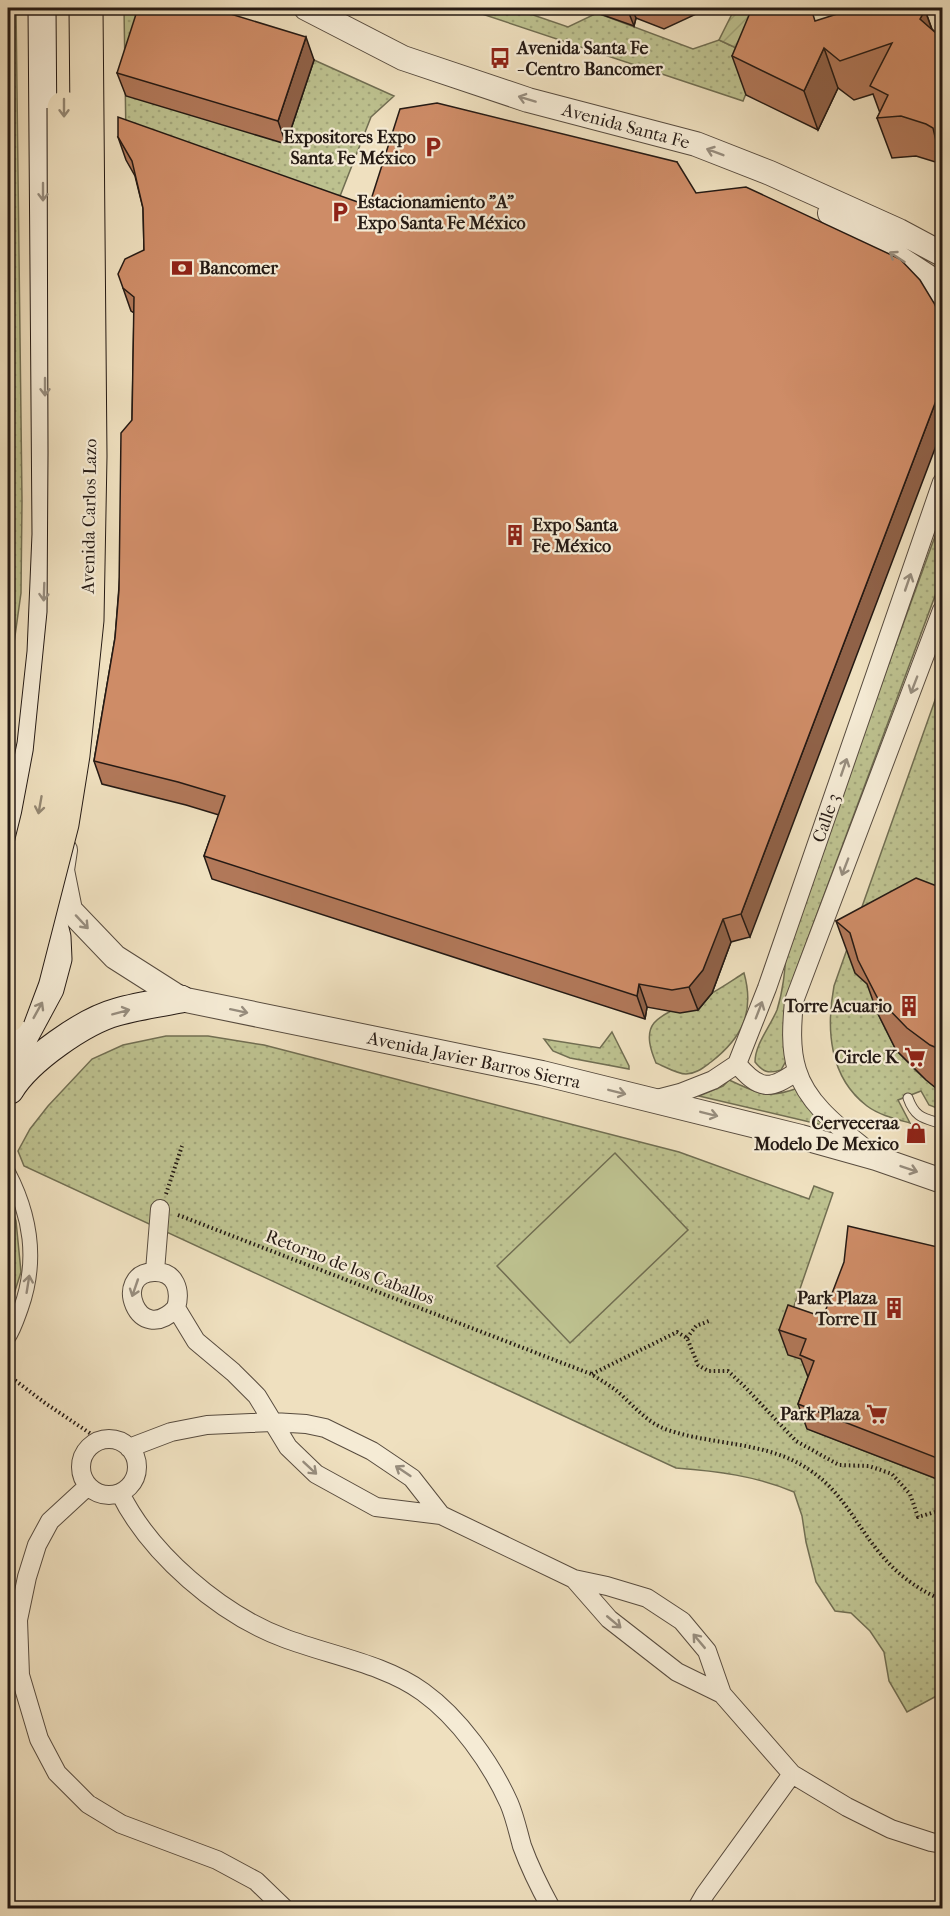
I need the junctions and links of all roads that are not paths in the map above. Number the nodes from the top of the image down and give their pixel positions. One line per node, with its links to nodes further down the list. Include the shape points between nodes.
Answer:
1 (42, 8): 10 (main road, one-way to 10)
2 (63, 8): 16 (highway, Avenida Carlos Lazo, one-way to 16, bridge, via 64,614 48,764)
3 (86, 8): 18 (highway, Avenida Carlos Lazo, bridge, via 90,456 87,620 62,824 23,976)
4 (94, 8): 12 (street, Avenida Carlos Lazo, via 100,459)
5 (306, 8): 6 (street, Avenida Santa Fe, one-way to 5, via 696,144 528,100 403,58)
6 (770, 173): 7 (street, Avenida Santa Fe); 8 (street, one-way to 6, via 928,277)
7 (942, 254)
8 (942, 293)
9 (942, 482): 19 (street, Calle 3, one-way to 9, via 767,988)
10 (46, 534): 12 (main road); 13 (main road, one-way to 13, via 41,652 31,744)
11 (942, 610): 20 (street, Calle 3, one-way to 20, via 794,1000 791,1025)
12 (98, 620): 15 (street, Avenida Carlos Lazo, via 88,713)
13 (8, 855)
14 (8, 870): 21 (main road, one-way to 14, via 15,1054 50,989 58,948 53,918 45,900)
15 (62, 870): 17 (street, Avenida Javier Barros Sierra, one-way to 17, via 70,910 115,957)
16 (8, 938)
17 (181, 999): 21 (main road, one-way to 17, via 29,1066 79,1029 116,1012); 23 (street, Avenida Javier Barros Sierra, one-way to 23, via 542,1073)
18 (8, 1016)
19 (737, 1064): 20 (street, via 747,1076 765,1086); 23 (street, via 713,1080)
20 (797, 1071): 25 (street, Calle 3, via 826,1114)
21 (11, 1088)
22 (908, 1098): 24 (lane, via 919,1117)
23 (652, 1100): 25 (street, Avenida Javier Barros Sierra, one-way to 25)
24 (942, 1124)
25 (876, 1158): 27 (street, Avenida Javier Barros Sierra, one-way to 27)
26 (8, 1172): 31 (street, one-way to 26, via 27,1292 31,1261 22,1200)
27 (942, 1181)
28 (160, 1209): 29 (street)
29 (155, 1271): 30 (street, via 175,1282 179,1290); 30 (street, one-way to 30, via 143,1275 134,1285 132,1301 136,1309 141,1315 162,1319)
30 (176, 1308): 32 (street, via 196,1341 257,1396)
31 (8, 1338)
32 (273, 1422): 33 (street, via 207,1425 171,1432); 36 (street, one-way to 32, via 412,1478 372,1451 325,1428); 36 (street, one-way to 36, via 288,1447 316,1474 346,1491 376,1507)
33 (129, 1448): 34 (street, via 111,1438 90,1445 80,1465); 35 (street, via 137,1468 129,1487)
34 (88, 1486): 35 (street, via 108,1496); 38 (street, via 50,1521 37,1545 18,1620)
35 (120, 1493): 43 (street, via 149,1540 197,1586 239,1615 282,1638 400,1679 447,1713 493,1770)
36 (441, 1515): 37 (street)
37 (574, 1579): 39 (street, one-way to 39, via 609,1619 677,1672); 39 (street, one-way to 37, via 707,1651 682,1621 647,1598)
38 (14, 1674): 42 (street, via 52,1765 88,1804 121,1824 217,1860 256,1881)
39 (722, 1694): 40 (street)
40 (792, 1774): 41 (street, via 891,1829); 44 (street)
41 (942, 1844)
42 (284, 1908)
43 (550, 1908)
44 (697, 1908)

